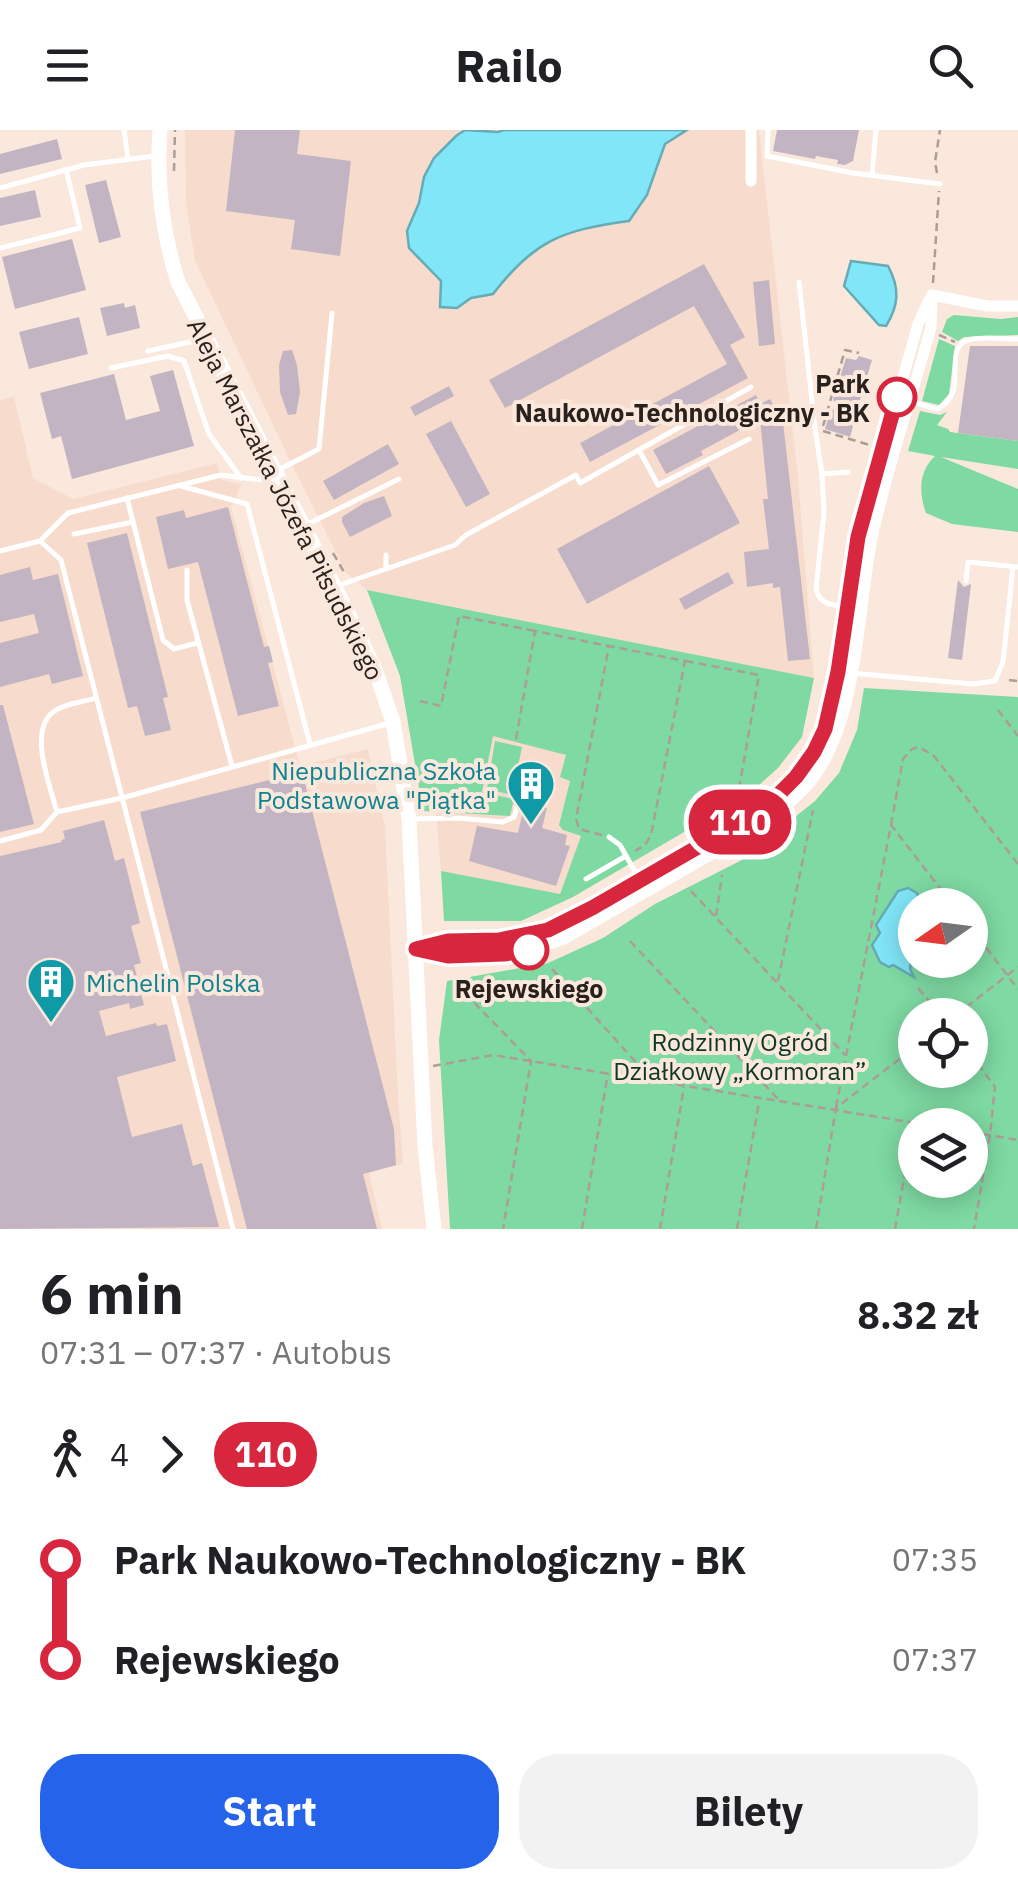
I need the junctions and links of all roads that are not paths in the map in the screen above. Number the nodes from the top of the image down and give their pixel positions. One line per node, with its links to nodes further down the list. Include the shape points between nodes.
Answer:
1 (124, 130): 7 (lane)
2 (160, 130): 6 (street, Aleja Marszałka Józefa Piłsudskiego)
3 (751, 130): 10 (street)
4 (768, 130): 9 (lane, via 767,156)
5 (876, 130): 9 (lane)
6 (158, 156): 7 (lane); 18 (street, Aleja Marszałka Józefa Piłsudskiego, via 169,255)
7 (128, 159): 8 (lane)
8 (66, 169): 12 (lane); 13 (lane, via 80,228)
9 (872, 175): 11 (lane)
10 (751, 181)
11 (940, 184)
12 (0, 188)
13 (0, 248)
14 (799, 282): 28 (lane)
15 (932, 295): 16 (street); 23 (street); 24 (street, via 931,326)
16 (1018, 306)
17 (332, 313): 29 (lane, via 319,449)
18 (205, 338): 20 (lane); 29 (street, Aleja Marszałka Józefa Piłsudskiego)
19 (1018, 338): 24 (lane, via 960,344 947,404 937,409)
20 (148, 351)
21 (111, 368): 30 (lane, via 168,356 184,361 209,434)
22 (752, 387): 26 (lane)
23 (897, 397): 24 (lane); 47 (street, via 858,537)
24 (910, 402): 49 (street)
25 (748, 438): 26 (lane, via 658,485)
26 (639, 450): 38 (lane, via 580,484 576,476)
27 (848, 472): 28 (lane)
28 (822, 474): 47 (lane, via 816,588 826,604)
29 (276, 475): 30 (lane); 35 (street, Aleja Marszałka Józefa Piłsudskiego)
30 (241, 478): 32 (lane, via 221,475)
31 (400, 479): 35 (lane)
32 (178, 485): 33 (lane); 52 (lane, via 247,504)
33 (127, 498): 34 (lane); 37 (lane, via 68,513)
34 (133, 522): 36 (lane); 48 (lane, via 163,640 174,648)
35 (303, 526): 46 (street, Aleja Marszałka Józefa Piłsudskiego)
36 (74, 534)
37 (40, 542): 39 (lane); 50 (lane, via 62,560)
38 (455, 545): 40 (lane); 43 (lane)
39 (0, 550)
40 (461, 552)
41 (386, 555): 43 (lane)
42 (1016, 567): 45 (lane, via 968,562); 49 (lane, via 1003,662 994,680 973,684)
43 (386, 569): 46 (lane)
44 (186, 570): 48 (lane)
45 (966, 581)
46 (334, 587): 51 (street, Aleja Marszałka Józefa Piłsudskiego)
47 (846, 608): 49 (street)
48 (197, 643): 53 (lane)
49 (844, 672): 62 (street, via 825,729 796,777 743,821); 63 (street, via 843,720 824,763 761,826 544,946 448,956)
50 (96, 698): 55 (lane); 56 (lane, via 56,709 42,726)
51 (393, 722): 52 (lane); 57 (street, Aleja Marszałka Józefa Piłsudskiego)
52 (310, 744): 53 (lane)
53 (232, 766): 55 (lane)
54 (520, 796): 57 (lane, via 514,817 503,822)
55 (122, 798): 56 (lane); 64 (lane)
56 (56, 812): 59 (lane, via 41,830)
57 (409, 819): 63 (street, Aleja Marszałka Józefa Piłsudskiego)
58 (609, 837): 60 (lane)
59 (0, 840)
60 (626, 856): 61 (lane); 62 (lane)
61 (586, 880)
62 (640, 880): 63 (street, via 548,930)
63 (416, 949): 65 (street, Aleja Marszałka Józefa Piłsudskiego)
64 (233, 1229)
65 (434, 1229)

